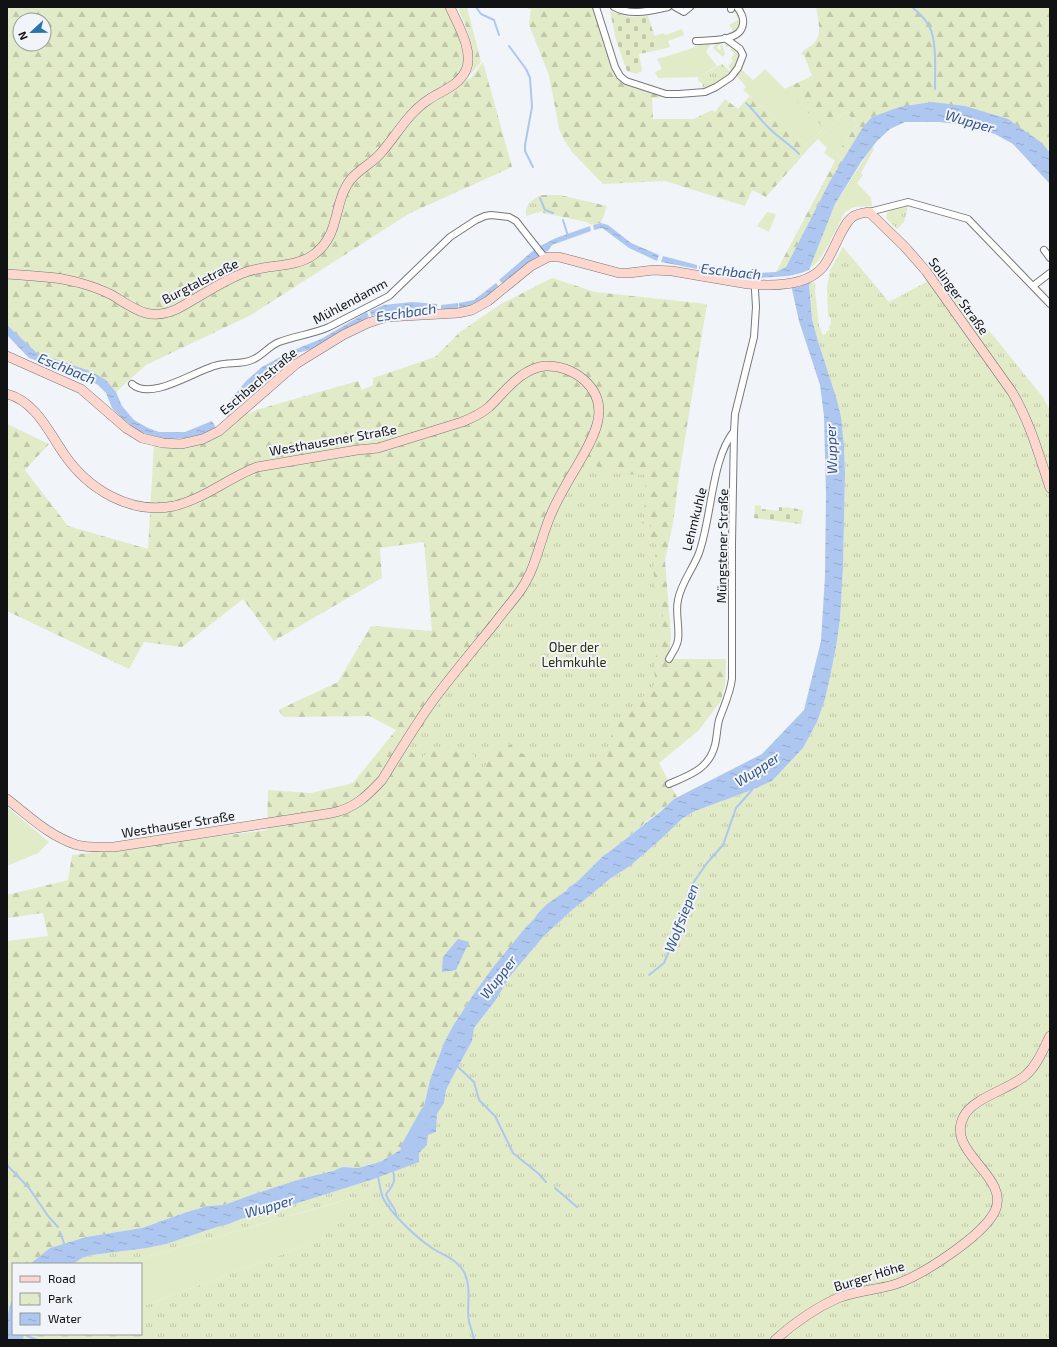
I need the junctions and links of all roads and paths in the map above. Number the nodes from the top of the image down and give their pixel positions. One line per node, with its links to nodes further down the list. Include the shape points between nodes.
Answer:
1 (450, 7): 15 (main road, Burgtalstraße, via 466,47 467,63 464,74 452,86 416,110 379,154 351,179 344,190 330,236 311,256 299,262 242,273 177,309 157,314 140,312 106,292 76,282)
2 (596, 7): 8 (street, via 620,76 626,81 666,94 705,92 731,77 743,55 740,49)
3 (614, 7): 4 (street, via 639,13)
4 (668, 7)
5 (675, 7): 6 (street, via 684,12)
6 (690, 7)
7 (733, 8): 8 (street, via 742,16 742,27 736,35)
8 (725, 38): 9 (street)
9 (696, 41)
10 (869, 212): 17 (main road, via 851,218 827,262 819,271 790,283); 18 (street, via 908,202 968,219); 24 (main road, Solinger Straße, via 926,271 1012,392 1030,428)
11 (1044, 250): 13 (street)
12 (544, 256): 17 (main road, via 559,257 619,273 672,270); 20 (main road, Eschbachstraße, via 488,301 472,310 386,317 351,330 296,364 218,431 203,439 186,443 163,443 142,438 126,428 81,390); 21 (street, Mühlendamm, via 516,221 509,217 491,215 480,218 457,231 389,296 329,327 279,342 250,361 217,365 170,385 146,389)
13 (1050, 258)
14 (754, 273): 17 (street, Müngstener Straße)
15 (7, 274)
16 (1050, 274): 18 (street)
17 (756, 284): 23 (street, Müngstener Straße, via 754,337 735,414)
18 (1033, 286): 19 (street)
19 (1050, 304)
20 (7, 356)
21 (132, 384)
22 (7, 394): 28 (main road, Westhausener Straße, via 16,396 30,406 72,464 98,489 110,497 151,507 186,503 246,471 264,465 378,448 462,422 484,410 519,377 539,367 564,369 576,374 589,385 599,407 598,426 551,514 528,579 431,703 382,780)
23 (734, 431): 25 (street, Lehmkuhle, via 724,449 717,472 698,553 680,592 677,605 678,640); 26 (street, Müngstener Straße, via 731,690 708,762 700,769)
24 (1050, 488)
25 (669, 659)
26 (670, 784)
27 (7, 799): 28 (main road, Westhauser Straße, via 44,829 60,838 78,845 98,848 332,813 345,810)
28 (363, 800)
29 (1050, 1036): 30 (main road, Burger Höhe, via 1038,1061 1027,1074 972,1107 961,1121 960,1133 963,1143 997,1194 996,1207 987,1221 953,1251 918,1274 893,1285 850,1294 830,1302)
30 (774, 1340)

